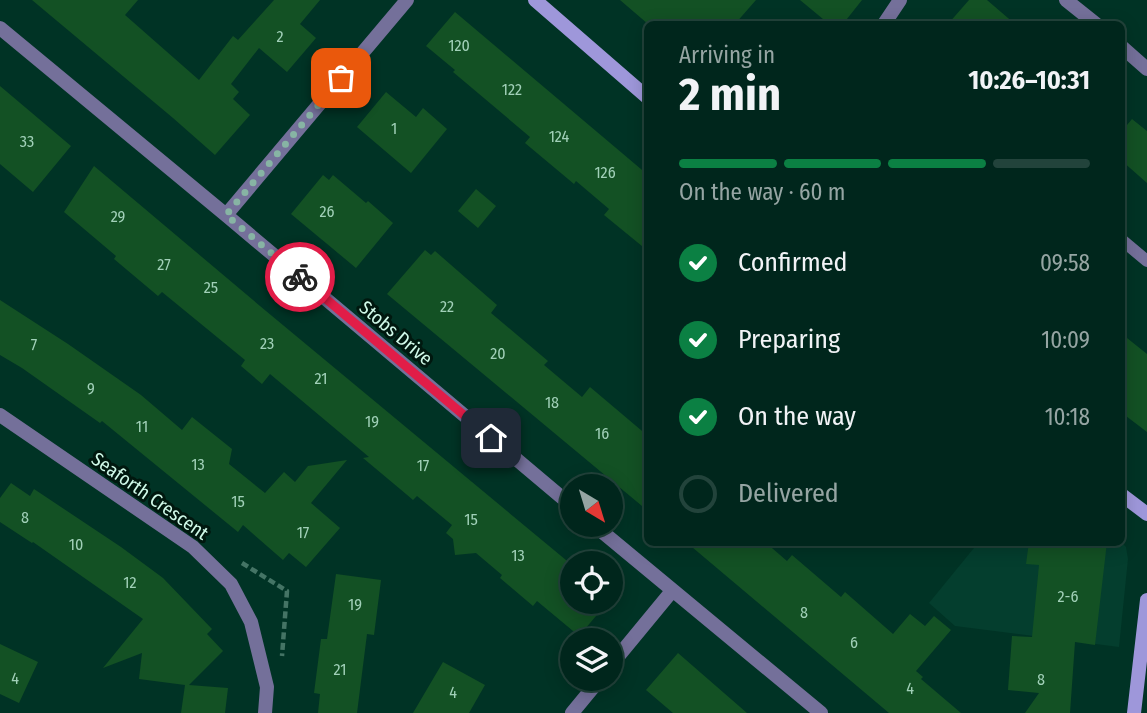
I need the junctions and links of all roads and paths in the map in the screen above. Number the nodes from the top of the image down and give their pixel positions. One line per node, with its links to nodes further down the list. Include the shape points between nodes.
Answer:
1 (407, 0): 11 (street)
2 (535, 0): 10 (main road)
3 (900, 0): 5 (street)
4 (1066, 0): 6 (street)
5 (886, 21)
6 (1092, 21)
7 (0, 28): 11 (street, Stobs Drive)
8 (1125, 50): 9 (street)
9 (1147, 69)
10 (644, 95)
11 (226, 215): 15 (street, Stobs Drive)
12 (1125, 243): 13 (lane)
13 (1147, 261)
14 (0, 415): 23 (street, Seaforth Crescent, via 193,547 231,584 251,622 267,687)
15 (560, 496)
16 (1125, 497): 17 (main road)
17 (1147, 514)
18 (608, 537): 19 (street)
19 (673, 591): 21 (street); 25 (street)
20 (1147, 600): 26 (main road)
21 (623, 651)
22 (590, 691): 24 (street)
23 (265, 713)
24 (572, 713)
25 (821, 713)
26 (1134, 713)

